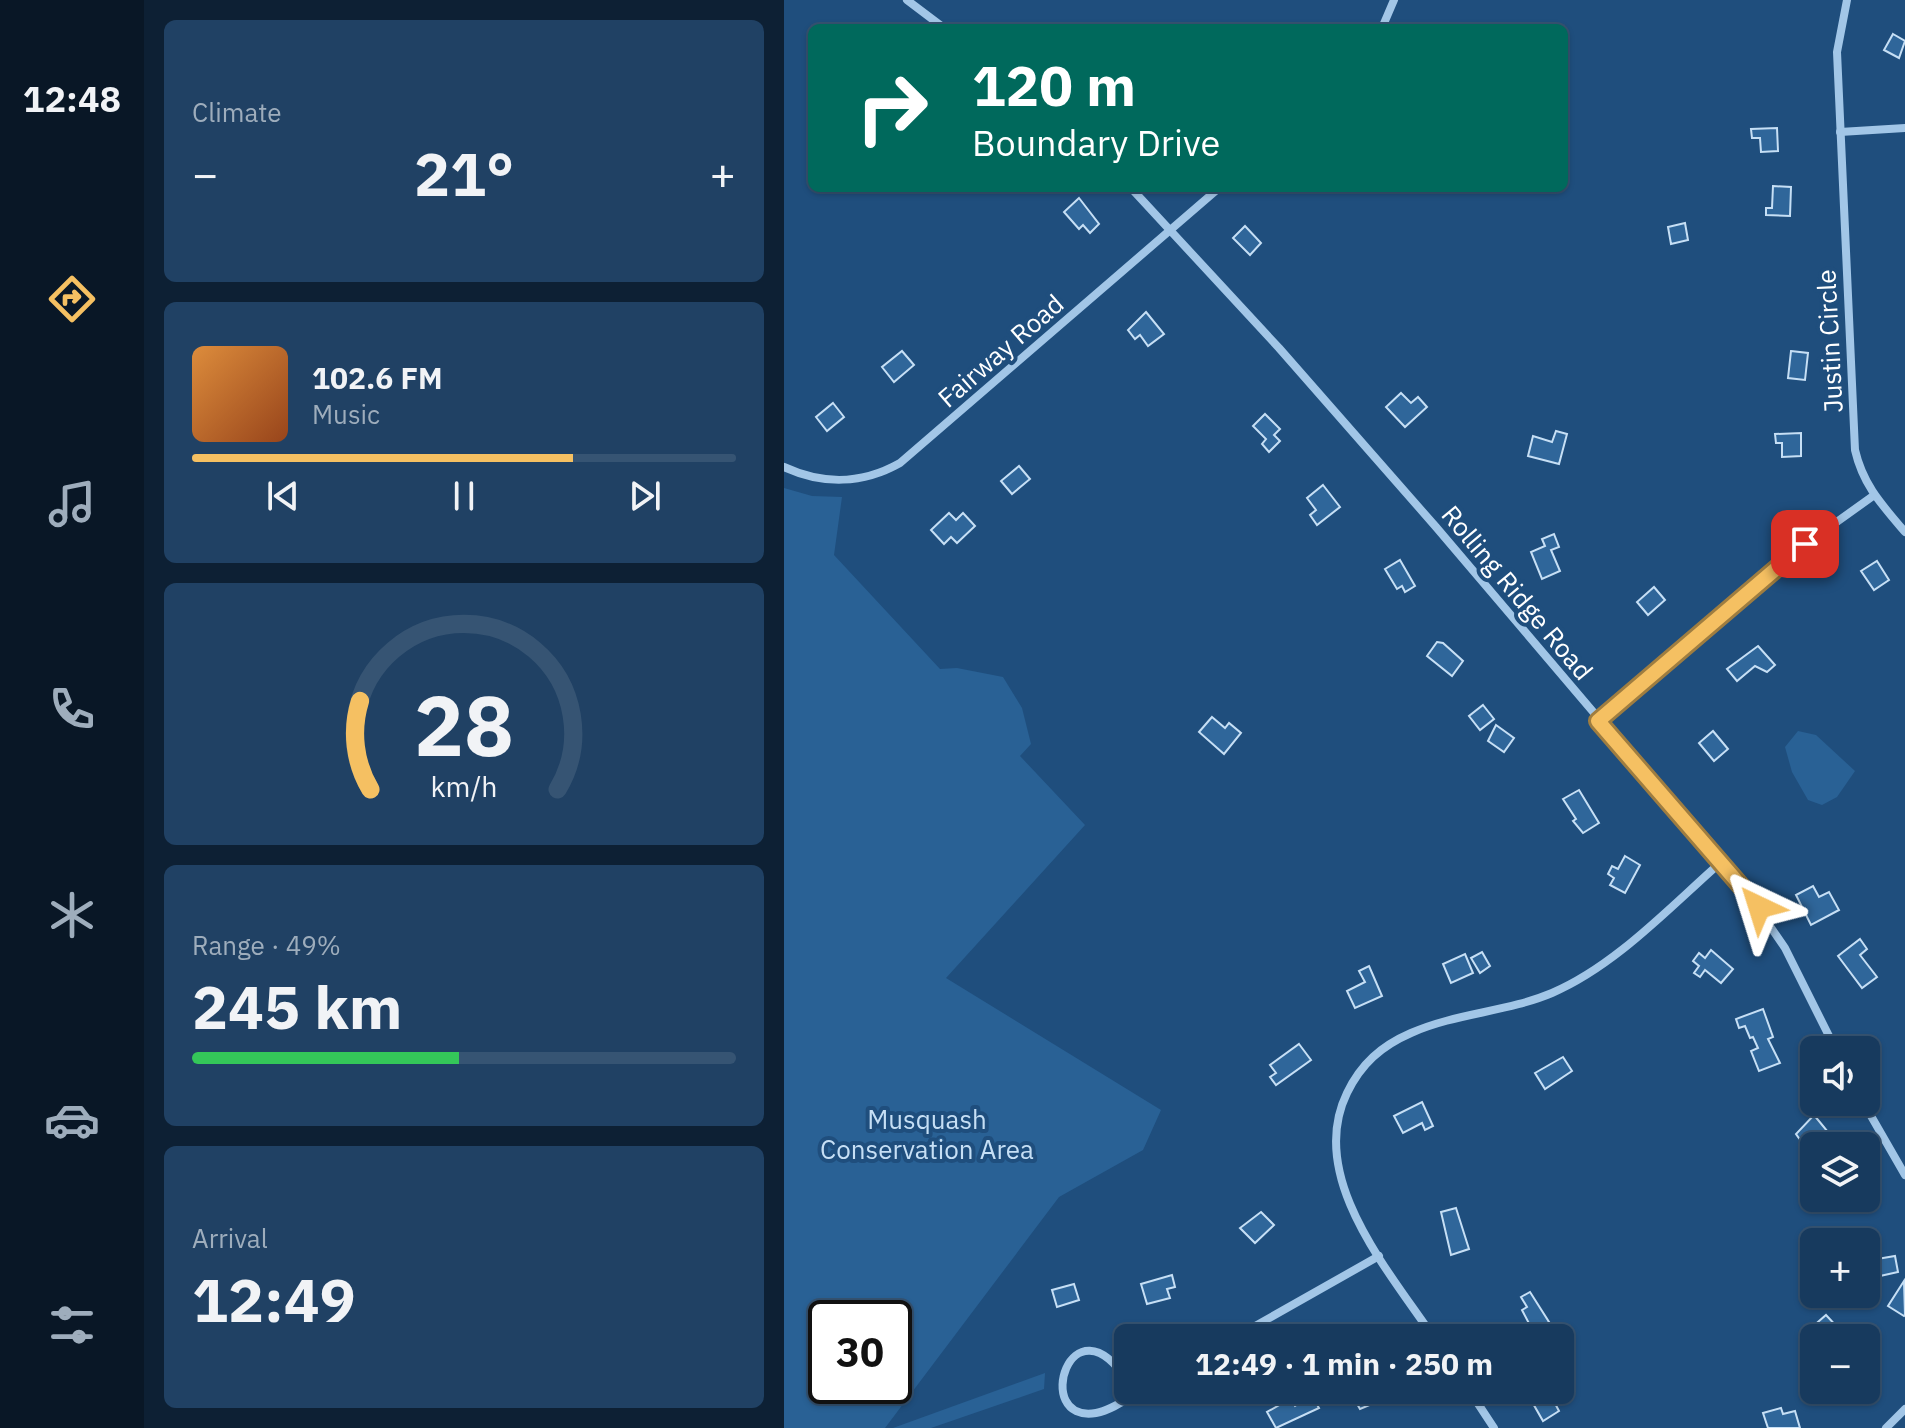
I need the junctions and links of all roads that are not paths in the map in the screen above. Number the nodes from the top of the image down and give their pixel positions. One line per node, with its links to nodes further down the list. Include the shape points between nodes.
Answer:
1 (907, 0): 4 (street)
2 (1394, 0): 5 (street)
3 (1847, 0): 7 (street, Justin Circle, via 1837,52)
4 (939, 24)
5 (1384, 24)
6 (1905, 128): 7 (street)
7 (1840, 132): 12 (street, Justin Circle, via 1855,450)
8 (1135, 192): 10 (street, Rolling Ridge Road)
9 (1214, 192): 10 (street, Fairway Road)
10 (1169, 230): 11 (street, Fairway Road, via 900,463 869,476 837,480); 14 (street, Rolling Ridge Road, via 1436,527)
11 (784, 467)
12 (1873, 496): 13 (street, Justin Circle); 14 (street, via 1785,559)
13 (1905, 532)
14 (1598, 721): 15 (street, Rolling Ridge Road)
15 (1720, 863): 16 (street, Rolling Ridge Road, via 1769,920); 19 (street, via 1635,937 1568,985 1419,1030 1368,1060 1342,1103 1334,1152 1348,1200)
16 (1829, 1036)
17 (1871, 1116): 18 (street)
18 (1905, 1175)
19 (1379, 1256): 20 (street); 21 (street)
20 (1259, 1324)
21 (1425, 1324)
22 (1114, 1363): 23 (street, via 1090,1351 1072,1358 1060,1385 1069,1404 1088,1413)
23 (1114, 1404)
24 (1478, 1404): 26 (street)
25 (1905, 1409): 27 (street)
26 (1494, 1428)
27 (1886, 1428)

